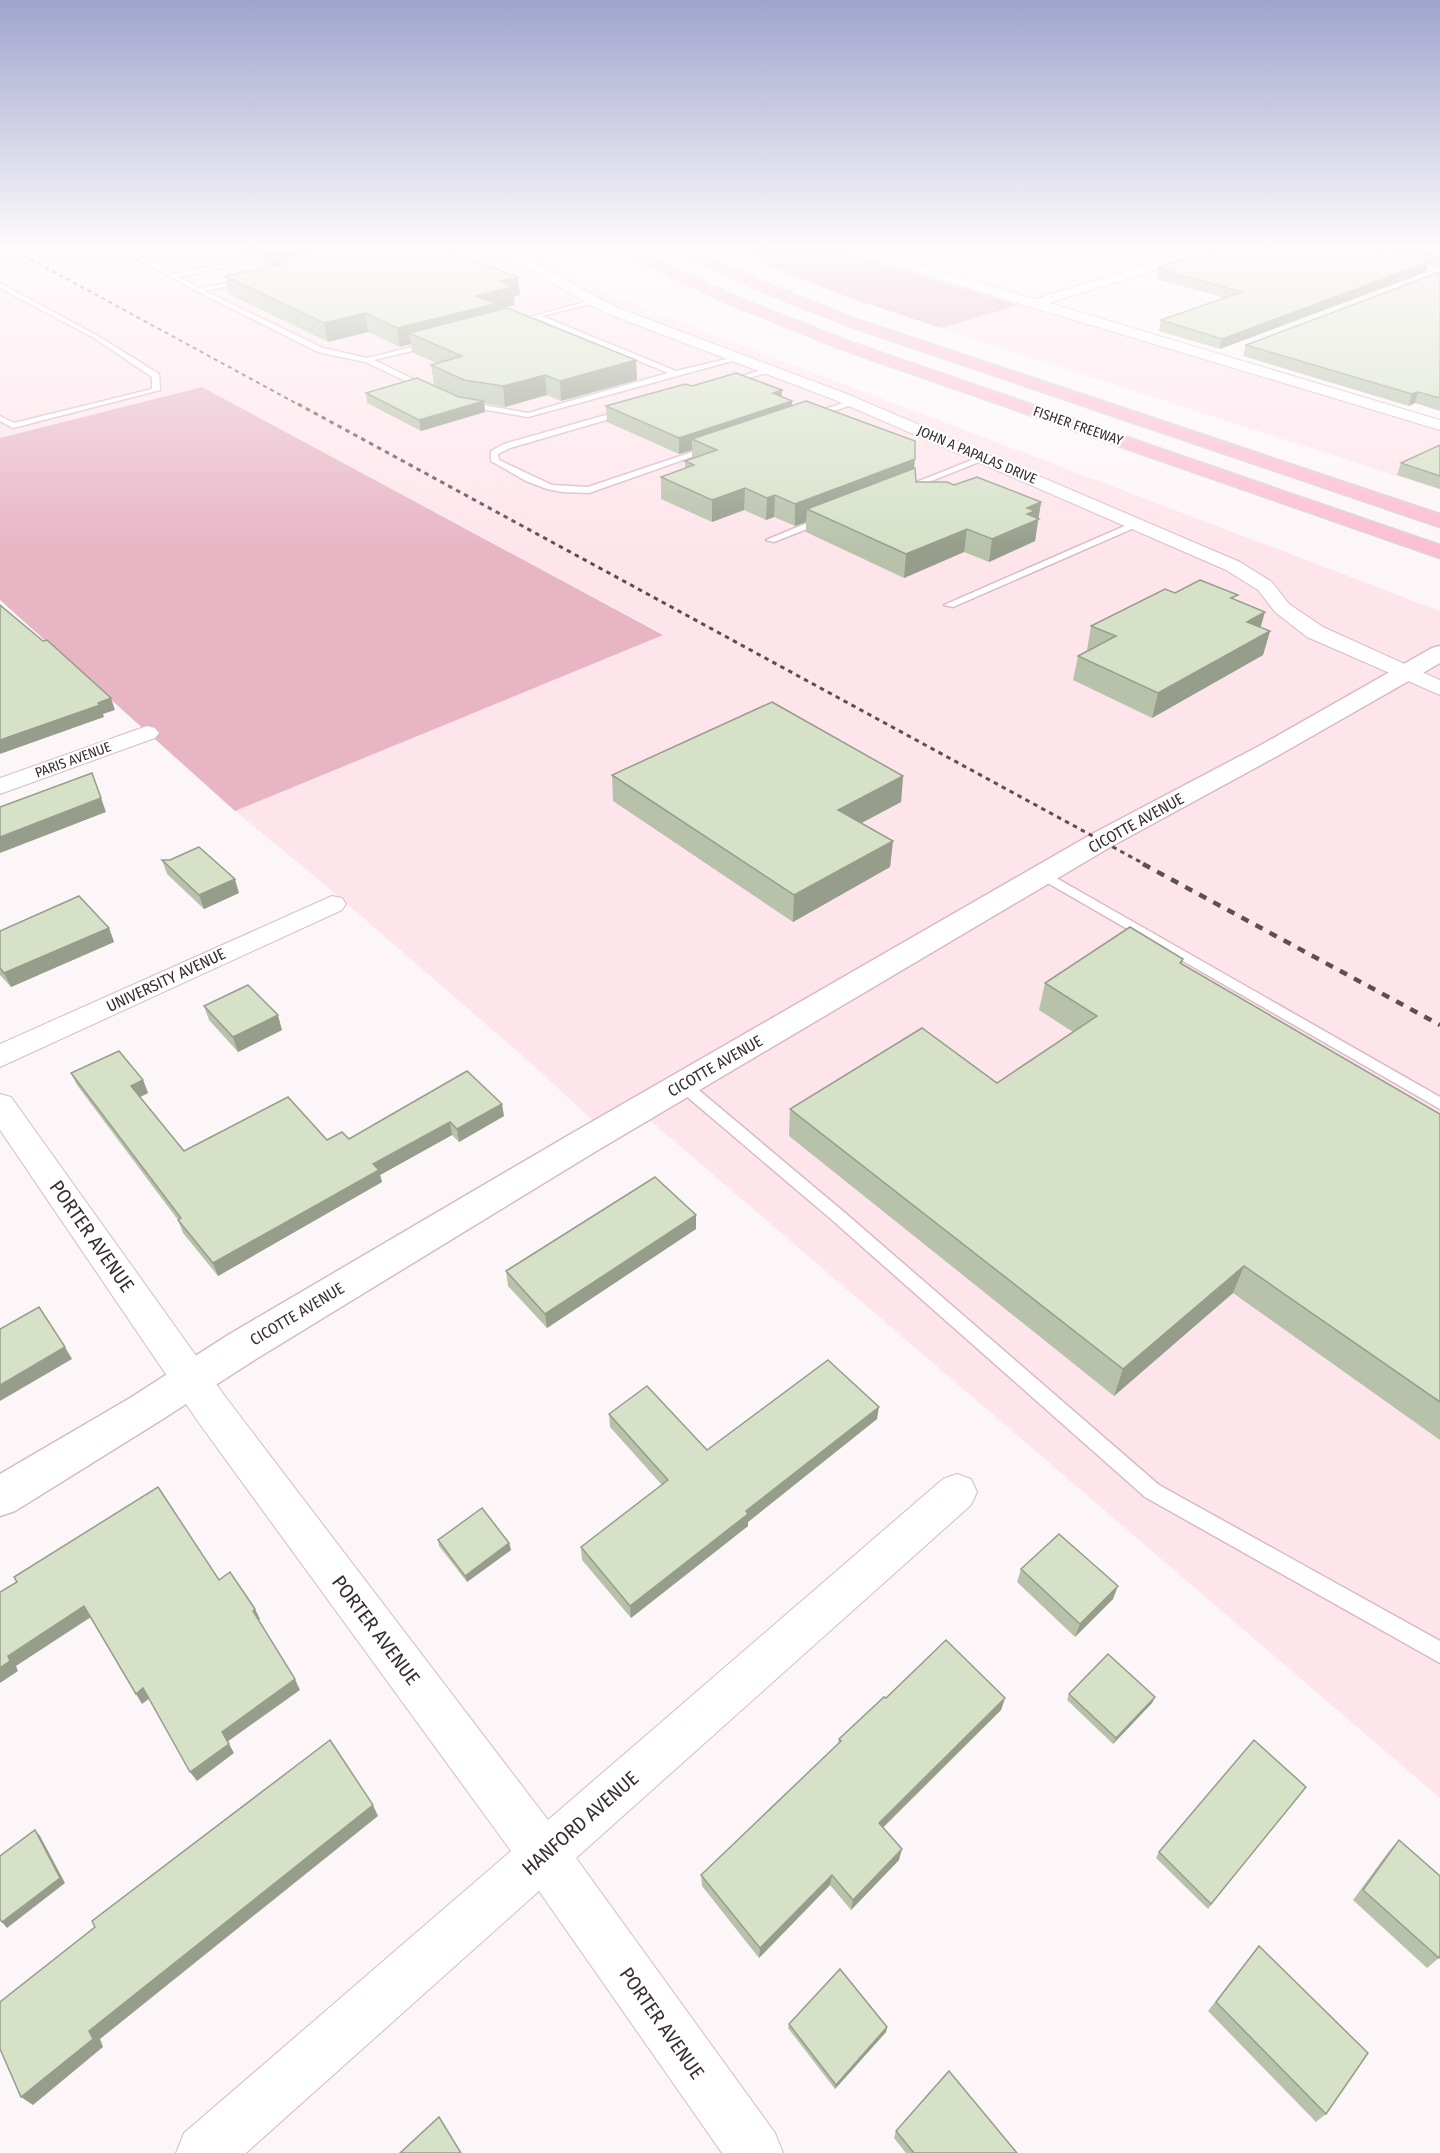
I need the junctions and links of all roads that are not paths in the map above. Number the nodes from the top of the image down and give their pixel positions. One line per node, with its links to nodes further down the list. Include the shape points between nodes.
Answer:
1 (114, 348): 20 (lane, via 156,376 156,390 13,426)
2 (318, 348): 12 (lane)
3 (411, 348): 12 (lane)
4 (615, 348): 14 (lane)
5 (714, 348): 10 (street, JOHN A PAPALAS DRIVE)
6 (854, 348): 30 (highway, FISHER FREEWAY)
7 (929, 348): 27 (highway, FISHER FREEWAY)
8 (1186, 348): 11 (street)
9 (1239, 349): 11 (street)
10 (739, 358): 13 (street, JOHN A PAPALAS DRIVE); 14 (lane)
11 (1217, 358): 22 (street)
12 (367, 360): 16 (lane)
13 (771, 369): 15 (lane); 18 (street, JOHN A PAPALAS DRIVE)
14 (675, 373): 17 (lane, via 528,416)
15 (714, 386)
16 (443, 394)
17 (453, 399)
18 (852, 402): 21 (lane); 24 (street, JOHN A PAPALAS DRIVE)
19 (634, 409): 23 (lane, via 507,446 494,453 495,461 552,490 570,492)
20 (0, 417)
21 (797, 420)
22 (1435, 420)
23 (720, 446)
24 (985, 458): 25 (lane); 28 (street, JOHN A PAPALAS DRIVE)
25 (888, 495)
26 (835, 515): 29 (lane)
27 (1440, 521)
28 (1138, 523): 31 (lane); 33 (street, JOHN A PAPALAS DRIVE, via 1233,566 1264,586 1282,608 1315,632)
29 (771, 540)
30 (1440, 552)
31 (950, 605)
32 (1440, 653): 33 (street, CICOTTE AVENUE)
33 (1406, 673): 34 (street, JOHN A PAPALAS DRIVE); 37 (street, CICOTTE AVENUE)
34 (1440, 688)
35 (147, 733): 36 (street, PARIS AVENUE)
36 (0, 787)
37 (1044, 874): 40 (street, CICOTTE AVENUE); 41 (lane)
38 (332, 904): 39 (street, UNIVERSITY AVENUE)
39 (0, 1056)
40 (683, 1085): 43 (street, CICOTTE AVENUE); 46 (lane, via 1152,1491)
41 (1440, 1104)
42 (0, 1105): 43 (street, PORTER AVENUE)
43 (192, 1378): 45 (street, CICOTTE AVENUE); 47 (street, PORTER AVENUE)
44 (957, 1492): 47 (street, HANFORD AVENUE)
45 (0, 1497)
46 (1440, 1653)
47 (544, 1855): 48 (street, HANFORD AVENUE); 49 (street, PORTER AVENUE)
48 (204, 2153)
49 (755, 2153)

